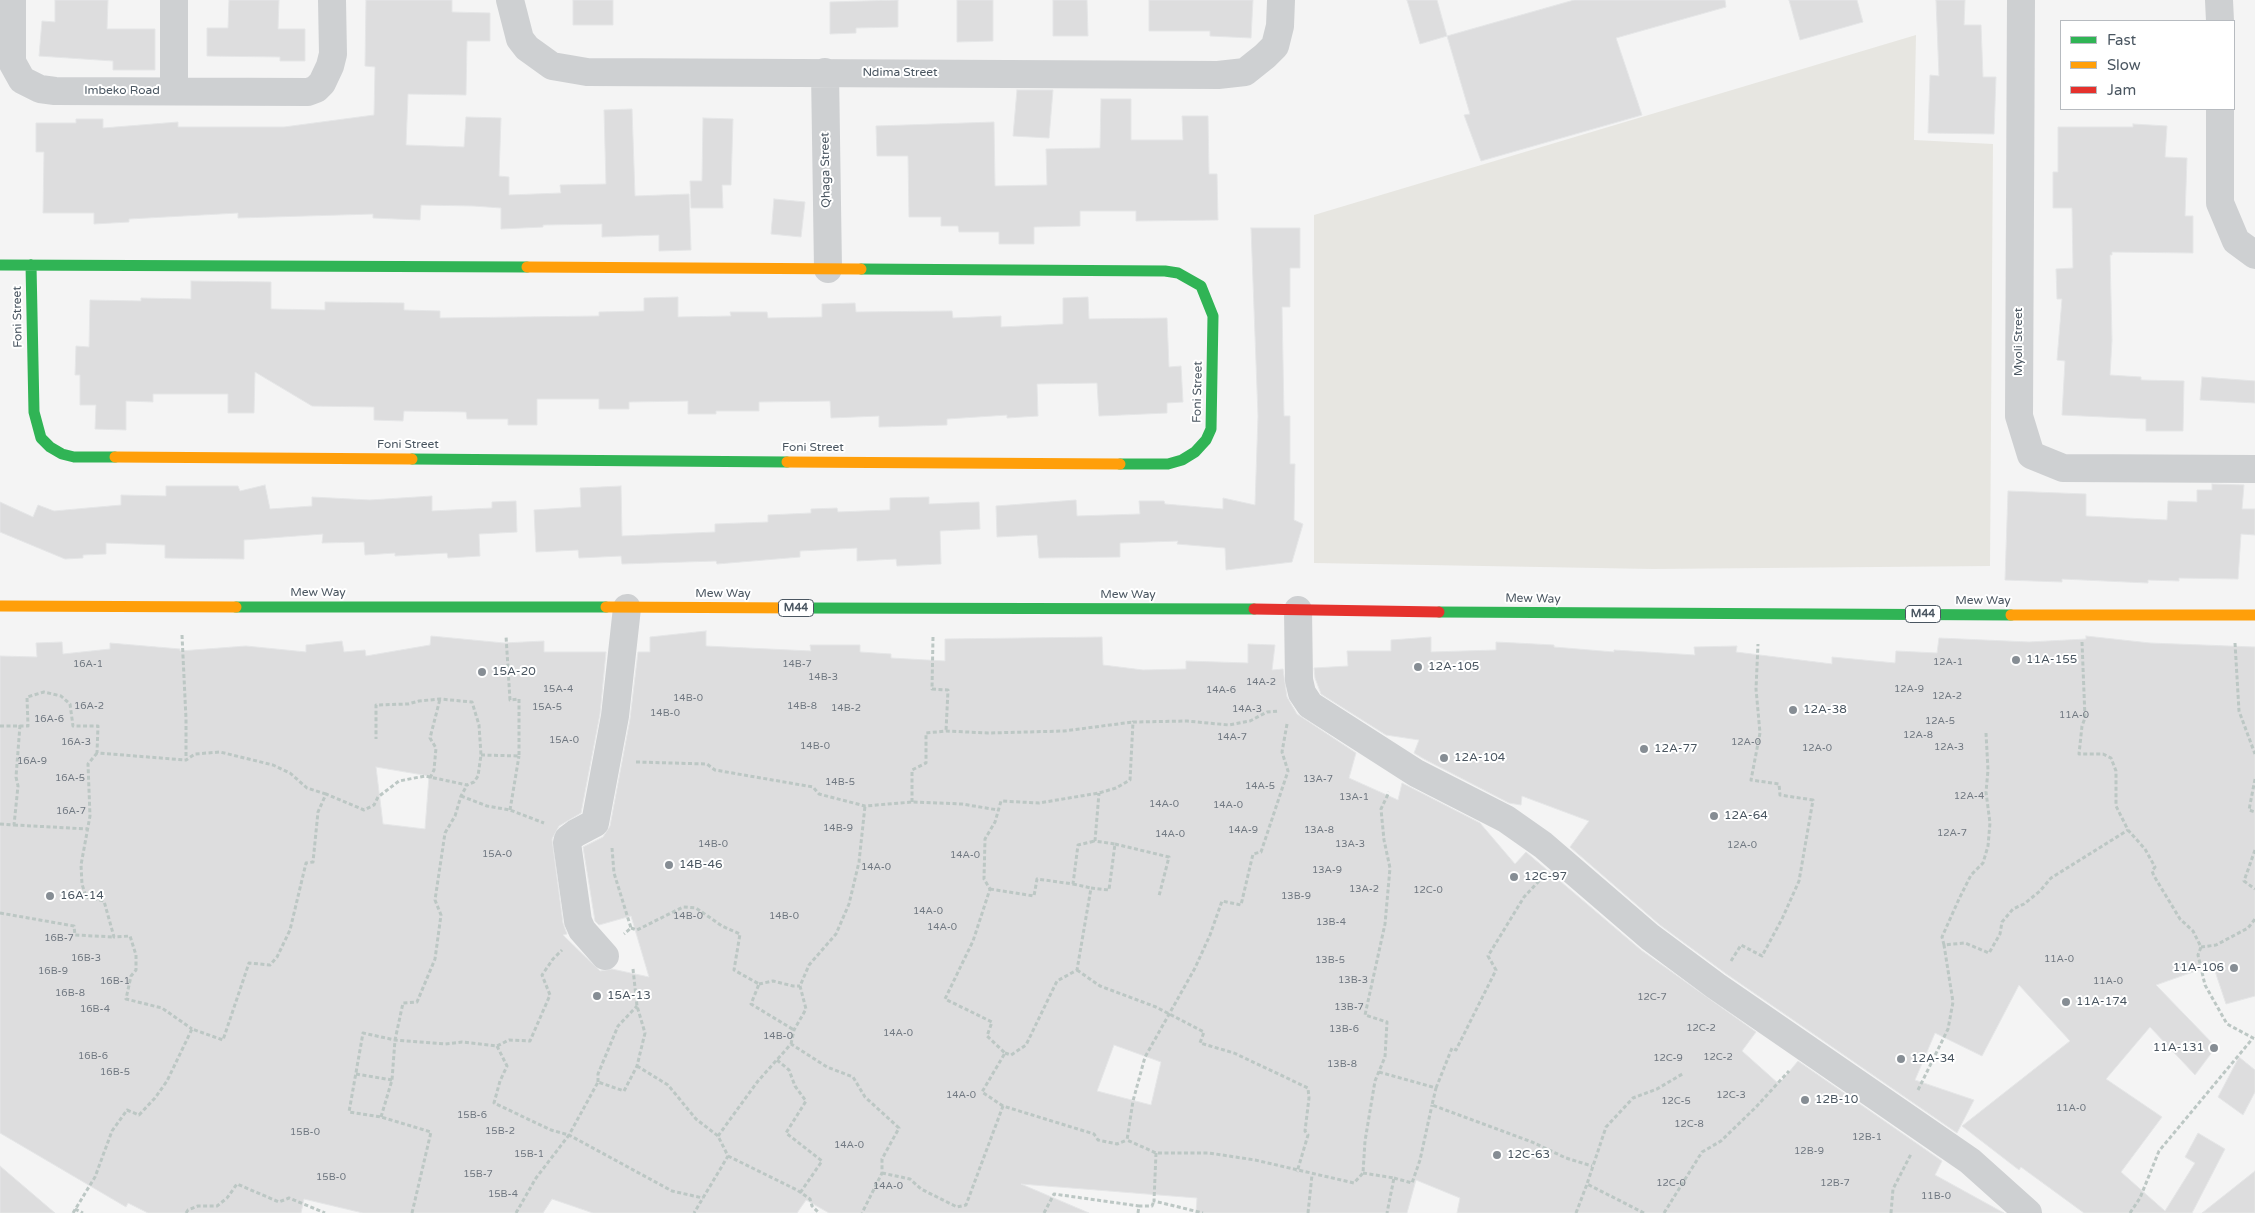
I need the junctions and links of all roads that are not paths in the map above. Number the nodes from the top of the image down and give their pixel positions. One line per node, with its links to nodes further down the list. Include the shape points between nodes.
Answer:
1 (12, 0): 10 (street, Imbeko Road, via 12,62 22,80 30,85 55,91)
2 (174, 0): 10 (street)
3 (332, 0): 10 (street, Imbeko Road, via 333,54 322,83 316,89 308,92)
4 (510, 0): 9 (street, Ndima Street, via 520,39 552,66 587,72)
5 (1281, 0): 9 (street, Ndima Street, via 1275,46 1245,72 1218,75)
6 (2021, 0): 16 (street, Myoli Street, via 2019,416 2031,454 2063,468)
7 (2220, 0): 8 (street)
8 (2220, 20)
9 (825, 72): 15 (street, Qhaga Street)
10 (174, 90)
11 (2220, 110): 12 (street, via 2220,203 2236,241)
12 (2255, 255)
13 (0, 265): 14 (street, Foni Street)
14 (31, 265): 15 (street, Foni Street); 15 (street, Foni Street, via 37,427 41,438 50,447 74,457 1168,464 1195,452 1211,430 1213,316 1201,286 1178,273)
15 (828, 269)
16 (2255, 469)
17 (0, 606): 18 (street, Mew Way / M44)
18 (627, 608): 19 (street, Mew Way / M44); 21 (street, via 614,716 595,823 568,839 578,921 582,930)
19 (1298, 610): 20 (street, Mew Way / M44); 22 (street, via 1302,693 1299,706 1506,819 1560,859 1650,937 1970,1161)
20 (2255, 615)
21 (621, 953)
22 (2028, 1213)

